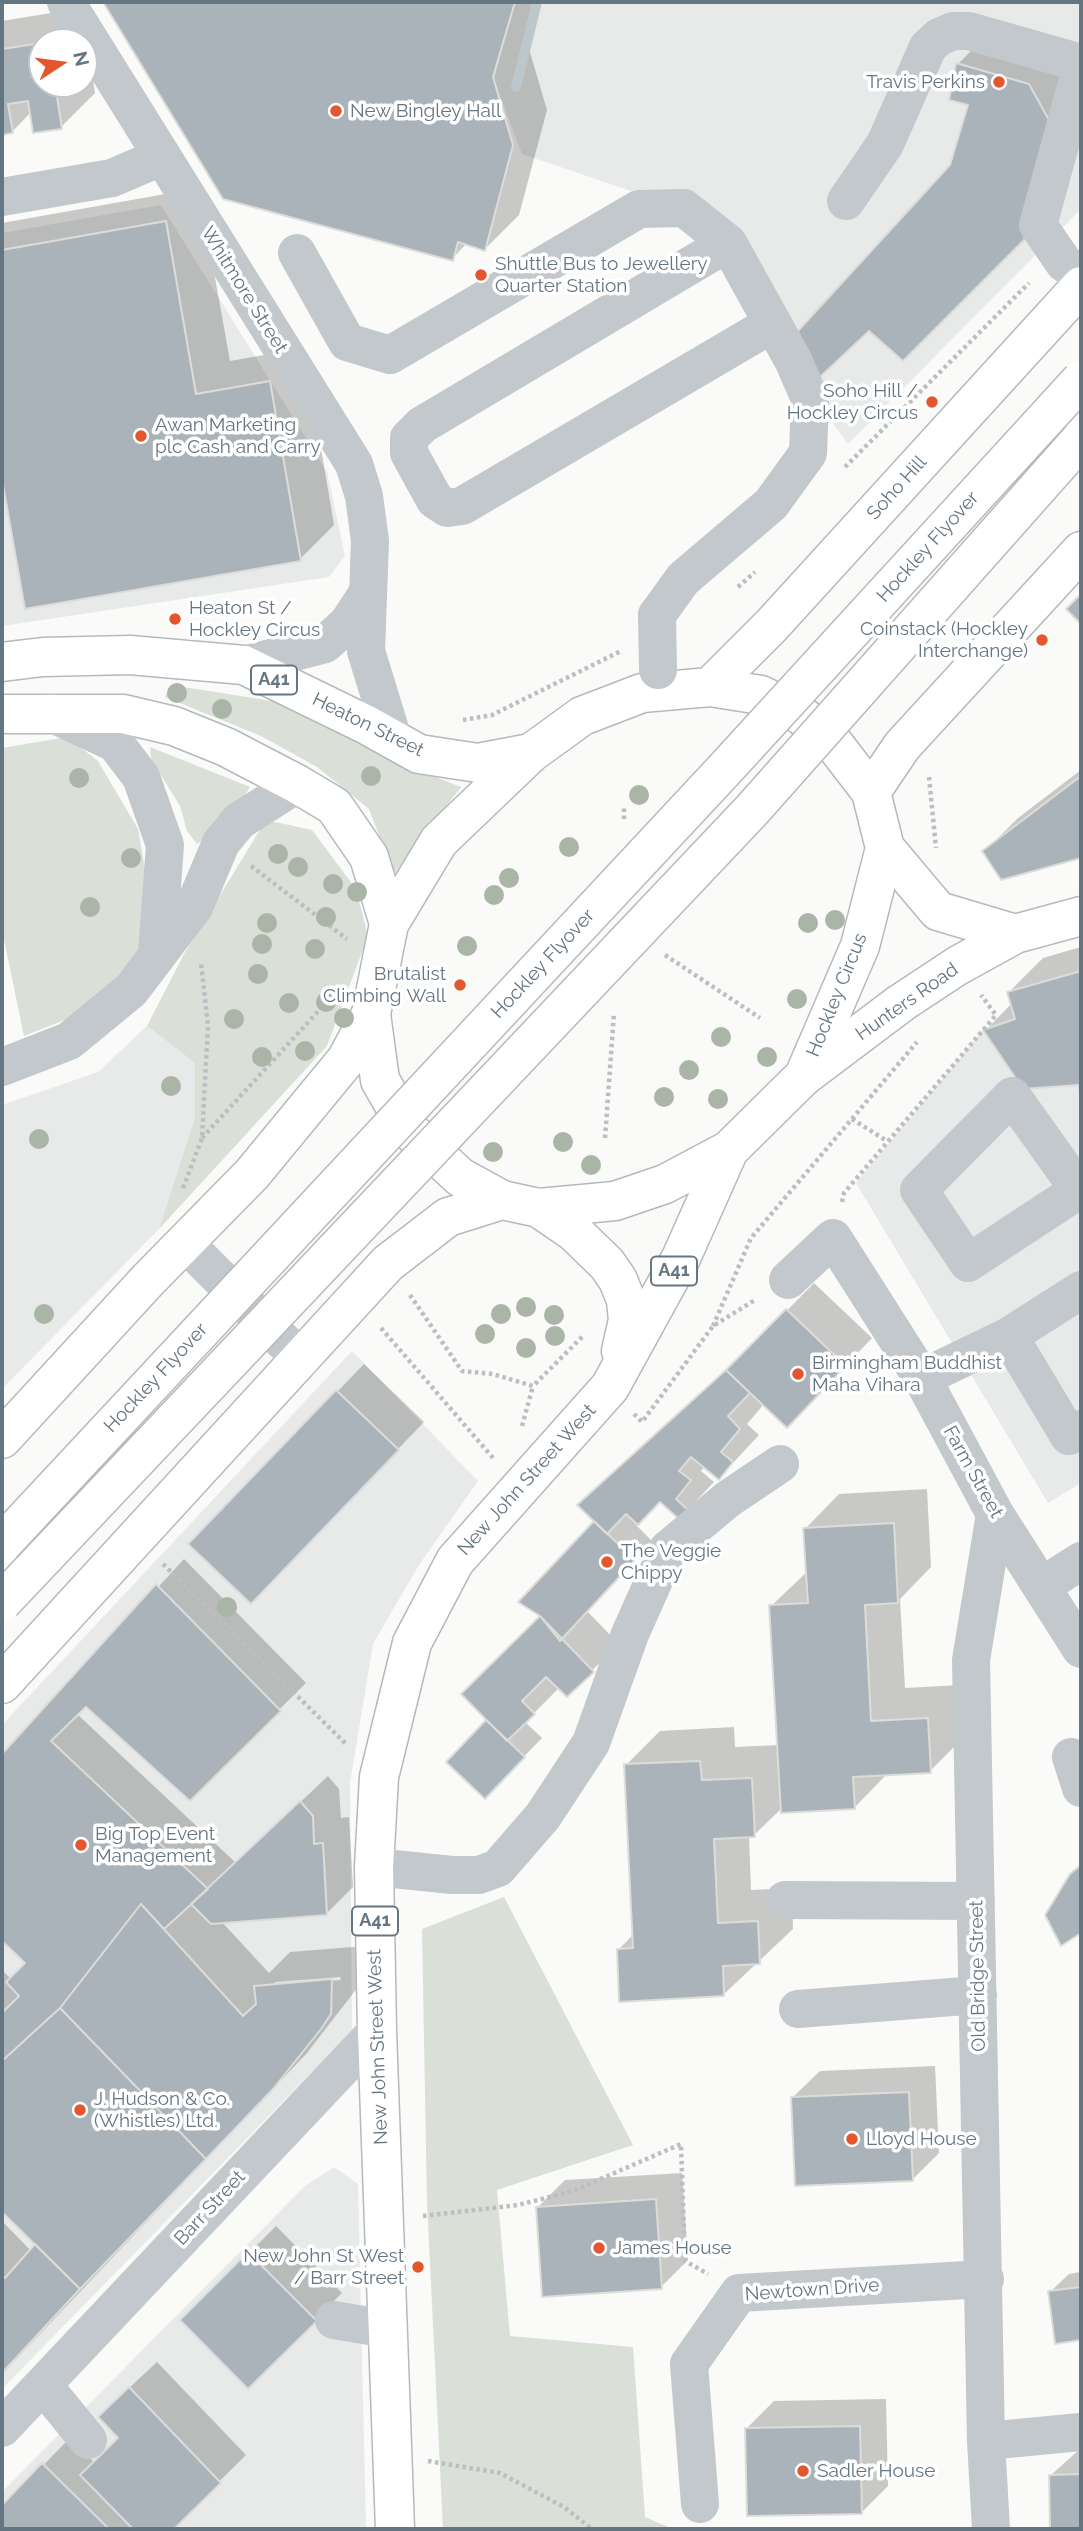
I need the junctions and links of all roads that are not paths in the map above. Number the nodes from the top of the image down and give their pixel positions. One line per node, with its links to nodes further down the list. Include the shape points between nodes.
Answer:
1 (66, 2): 4 (street, Whitmore Street)
2 (1081, 63): 6 (street, via 969,32 953,31 939,37 928,47 885,144)
3 (1081, 69): 9 (street, via 1038,225)
4 (161, 157): 5 (street, via 112,178); 14 (street, Whitmore Street, via 354,464 370,541)
5 (2, 197)
6 (846, 201)
7 (728, 243): 8 (street, via 684,208 639,209 390,355 347,342); 10 (street); 10 (street, via 422,425 409,438 415,465 435,499 447,508 462,506)
8 (297, 253)
9 (1075, 274): 18 (main road, Soho Hill, via 771,626)
10 (772, 324): 17 (street, bridge, via 810,399 808,453 771,504 683,579 657,615)
11 (1081, 380): 46 (main road, Hockley Flyover, bridge)
12 (1081, 439): 49 (main road, bridge, via 752,810)
13 (1081, 551): 24 (main road, via 902,746)
14 (367, 594): 16 (street, via 348,623 325,644); 21 (street, Whitmore Street, via 366,651)
15 (2, 662): 16 (main road, Heaton Street / A41, via 130,655)
16 (244, 665): 21 (main road, Heaton Street / A41)
17 (650, 668): 18 (main road, Hockley Circus / A41); 22 (main road, Hockley Circus / A41, via 642,693 582,716)
18 (710, 687): 24 (main road, Hockley Circus / A41, via 761,695 801,715 831,740)
19 (51, 713): 20 (main road, A41); 23 (main road, A41, via 123,714 174,726); 29 (street, via 115,743 141,777 165,845)
20 (2, 715)
21 (393, 739): 22 (main road, Heaton Street / A41, via 419,754 478,763)
22 (531, 753): 27 (main road, Hockley Circus / A41, via 439,841)
23 (297, 784): 27 (main road, A41, via 334,806 369,857); 29 (street, via 239,821 221,843 194,907)
24 (871, 792): 25 (main road, Hockley Circus / A41)
25 (886, 848): 28 (main road, via 938,911); 32 (main road, Hockley Circus / A41, via 860,946)
26 (1081, 916): 28 (main road, Hunters Road)
27 (389, 924): 30 (main road, Hockley Circus / A41)
28 (1015, 934): 32 (main road, Hunters Road, via 901,1003)
29 (157, 953): 31 (street, via 131,990 102,1018 69,1041)
30 (371, 1014): 34 (main road, Hockley Circus / A41, via 380,1080 408,1129 460,1177); 35 (main road, via 346,1060 305,1113)
31 (2, 1067)
32 (804, 1076): 33 (main road, Hockley Circus / A41)
33 (729, 1150): 34 (main road, Hockley Circus / A41, via 665,1184 615,1201); 41 (main road, New John Street West / A41, via 681,1258)
34 (521, 1204): 39 (main road, via 448,1217 388,1263); 41 (main road, New John Street West / A41, via 574,1232 607,1264 626,1300 624,1340)
35 (185, 1243): 39 (street); 43 (main road)
36 (788, 1280): 40 (street, Farm Street, via 833,1238)
37 (1081, 1290): 38 (street)
38 (1009, 1336): 40 (street); 42 (street, via 1069,1436)
39 (301, 1359): 51 (main road)
40 (922, 1378): 45 (street, Farm Street)
41 (610, 1387): 52 (main road, New John Street West / A41, via 455,1561 412,1643 379,1777)
42 (1081, 1429)
43 (2, 1439)
44 (780, 1464): 52 (street, via 728,1499 668,1549 630,1634 591,1743 543,1816 498,1868 479,1875 452,1875)
45 (995, 1514): 48 (street, Farm Street); 54 (street, Old Bridge Street, via 971,1660)
46 (2, 1544)
47 (1081, 1561): 48 (street)
48 (1042, 1586): 50 (street, Farm Street)
49 (2, 1602)
50 (1081, 1648)
51 (2, 1684)
52 (374, 1867): 57 (main road, New John Street West / A41)
53 (785, 1900): 54 (street)
54 (976, 1901): 55 (street, Old Bridge Street)
55 (978, 1996): 56 (street); 58 (street, Old Bridge Street)
56 (798, 2009)
57 (377, 2031): 60 (main road, New John Street West / A41); 61 (street, Barr Street)
58 (985, 2279): 65 (street, Old Bridge Street); 66 (street, Newtown Drive, via 739,2292 690,2364)
59 (334, 2320): 60 (street)
60 (387, 2329): 67 (main road, New John Street West / A41)
61 (43, 2385): 62 (street, Barr Street); 64 (street)
62 (2, 2428)
63 (1081, 2432): 65 (street)
64 (88, 2440)
65 (986, 2441): 68 (street, Old Bridge Street)
66 (700, 2504)
67 (395, 2529)
68 (991, 2529)

